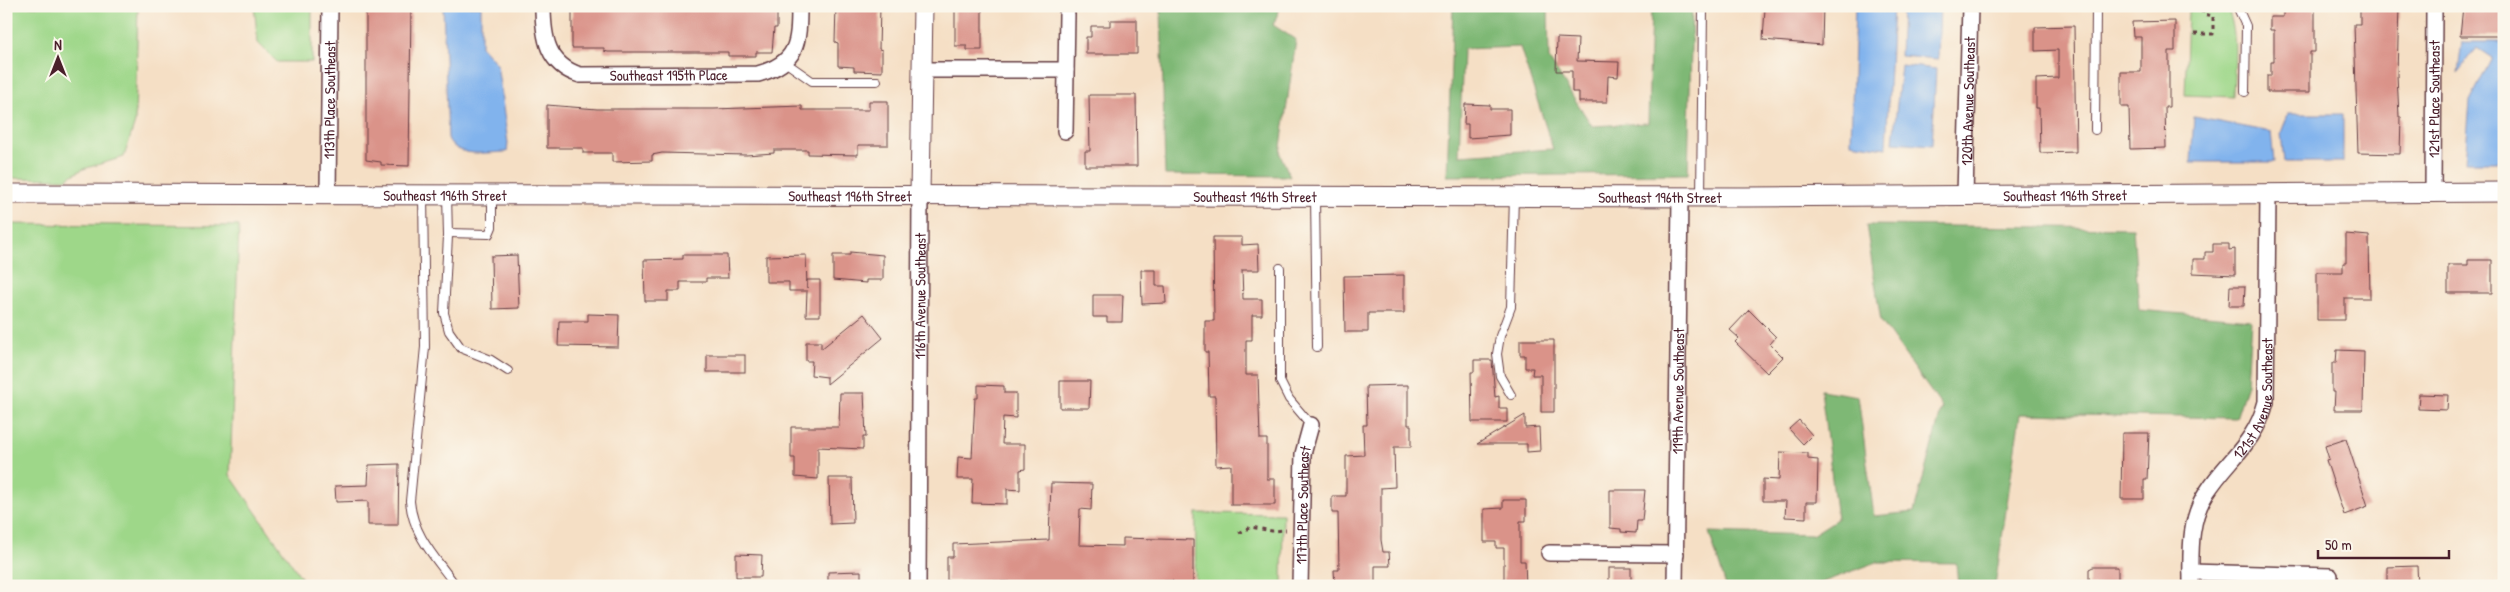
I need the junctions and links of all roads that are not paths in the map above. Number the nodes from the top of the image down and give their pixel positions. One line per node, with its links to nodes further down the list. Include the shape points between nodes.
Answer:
1 (330, 6): 21 (street, 113th Place Southeast)
2 (543, 6): 11 (street, Southeast 195th Place, via 543,28 554,59 566,71 580,75 758,74)
3 (799, 6): 11 (street, via 795,51)
4 (923, 6): 12 (street, 116th Avenue Southeast)
5 (1970, 6): 29 (street, 120th Avenue Southeast)
6 (2096, 6): 16 (lane)
7 (2237, 6): 15 (lane, via 2246,26)
8 (2434, 6): 19 (street, 121st Place Southeast)
9 (1703, 8): 31 (lane)
10 (1067, 14): 13 (street)
11 (785, 62): 14 (lane, via 812,81)
12 (922, 70): 13 (street); 25 (street, 116th Avenue Southeast)
13 (1066, 70): 17 (street)
14 (877, 81)
15 (2245, 92)
16 (2095, 130)
17 (1065, 131)
18 (2504, 192): 19 (street, Southeast 196th Street)
19 (2433, 193): 26 (street, Southeast 196th Street)
20 (6, 194): 21 (street, Southeast 196th Street)
21 (328, 194): 22 (street, Southeast 196th Street)
22 (423, 194): 23 (street, Southeast 196th Street); 42 (lane, via 424,347 411,510 418,534)
23 (446, 194): 24 (street, Southeast 196th Street); 32 (lane)
24 (492, 194): 25 (street, Southeast 196th Street); 32 (lane, via 489,234)
25 (920, 194): 27 (street, Southeast 196th Street); 43 (street, 116th Avenue Southeast)
26 (2268, 194): 29 (street, Southeast 196th Street); 41 (street, 121st Avenue Southeast, via 2266,402 2257,430 2207,492 2196,514 2191,535)
27 (1315, 196): 28 (street, Southeast 196th Street); 34 (lane)
28 (1514, 196): 30 (street, Southeast 196th Street); 36 (lane, via 1511,307 1497,354 1500,376)
29 (1965, 196): 31 (street, Southeast 196th Street)
30 (1680, 197): 31 (street, Southeast 196th Street); 39 (street, 119th Avenue Southeast)
31 (1701, 197)
32 (448, 233): 35 (lane, via 444,313 448,331 461,348)
33 (1280, 268): 37 (lane, via 1280,381)
34 (1317, 347)
35 (508, 371)
36 (1511, 395)
37 (1311, 425): 44 (street, 117th Place Southeast, via 1303,454)
38 (1549, 553): 39 (street)
39 (1676, 554): 45 (street, 119th Avenue Southeast)
40 (2330, 576): 41 (street)
41 (2191, 579)
42 (456, 586)
43 (918, 586)
44 (1300, 586)
45 (1675, 586)

